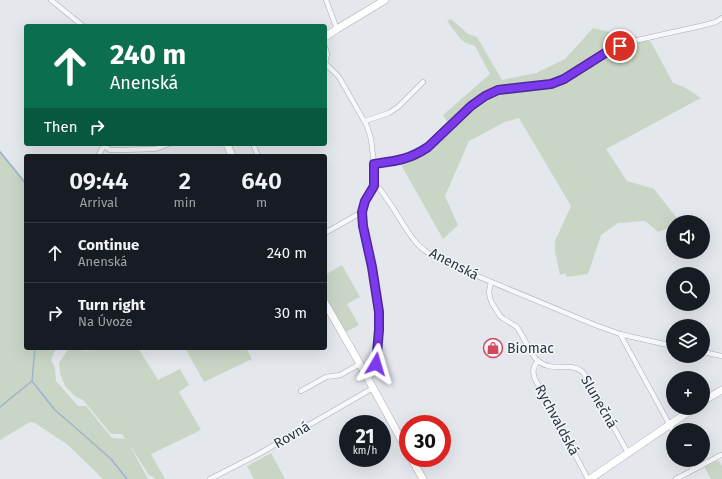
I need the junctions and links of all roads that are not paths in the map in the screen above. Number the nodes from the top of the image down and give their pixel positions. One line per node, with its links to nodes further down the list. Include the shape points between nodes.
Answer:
1 (51, 0): 5 (street)
2 (326, 0): 6 (street)
3 (385, 0): 6 (main road)
4 (722, 18): 13 (street, via 705,25 629,42 610,50 558,82 491,92 478,100 422,151 407,158)
5 (81, 24)
6 (337, 29): 7 (main road)
7 (327, 36)
8 (327, 65): 10 (street, via 339,77)
9 (423, 82): 10 (street, via 398,107)
10 (366, 121): 13 (street)
11 (106, 146): 12 (street, via 110,150 117,150 155,149)
12 (163, 146)
13 (374, 164): 14 (street)
14 (374, 186): 15 (street); 17 (street, Anenská, via 380,189 414,240 426,251)
15 (362, 212): 16 (street); 25 (street, via 379,316 376,364)
16 (327, 231)
17 (491, 282): 19 (street, Anenská); 23 (street, via 489,292 494,307 500,316 517,327)
18 (327, 306): 24 (main road)
19 (620, 334): 20 (street, Anenská); 31 (street)
20 (666, 344)
21 (710, 353): 22 (street)
22 (722, 356)
23 (538, 361): 35 (street, Slunečná, via 542,365 573,367 583,372); 42 (street, Rychvaldská, via 533,369 535,379)
24 (360, 364): 25 (main road); 28 (street, via 340,374 326,377)
25 (368, 378): 26 (main road)
26 (373, 388): 34 (main road); 40 (street, Rovná, via 270,448)
27 (722, 390): 29 (main road)
28 (301, 391)
29 (710, 398)
30 (686, 415): 32 (main road, Rychvaldská)
31 (668, 423)
32 (677, 423)
33 (666, 431): 35 (main road, Rychvaldská)
34 (399, 436)
35 (628, 453): 42 (main road, Rychvaldská)
36 (721, 455): 39 (street)
37 (416, 467): 41 (main road)
38 (692, 467): 39 (street)
39 (693, 470): 43 (street)
40 (210, 479)
41 (423, 479)
42 (589, 479)
43 (676, 479)

